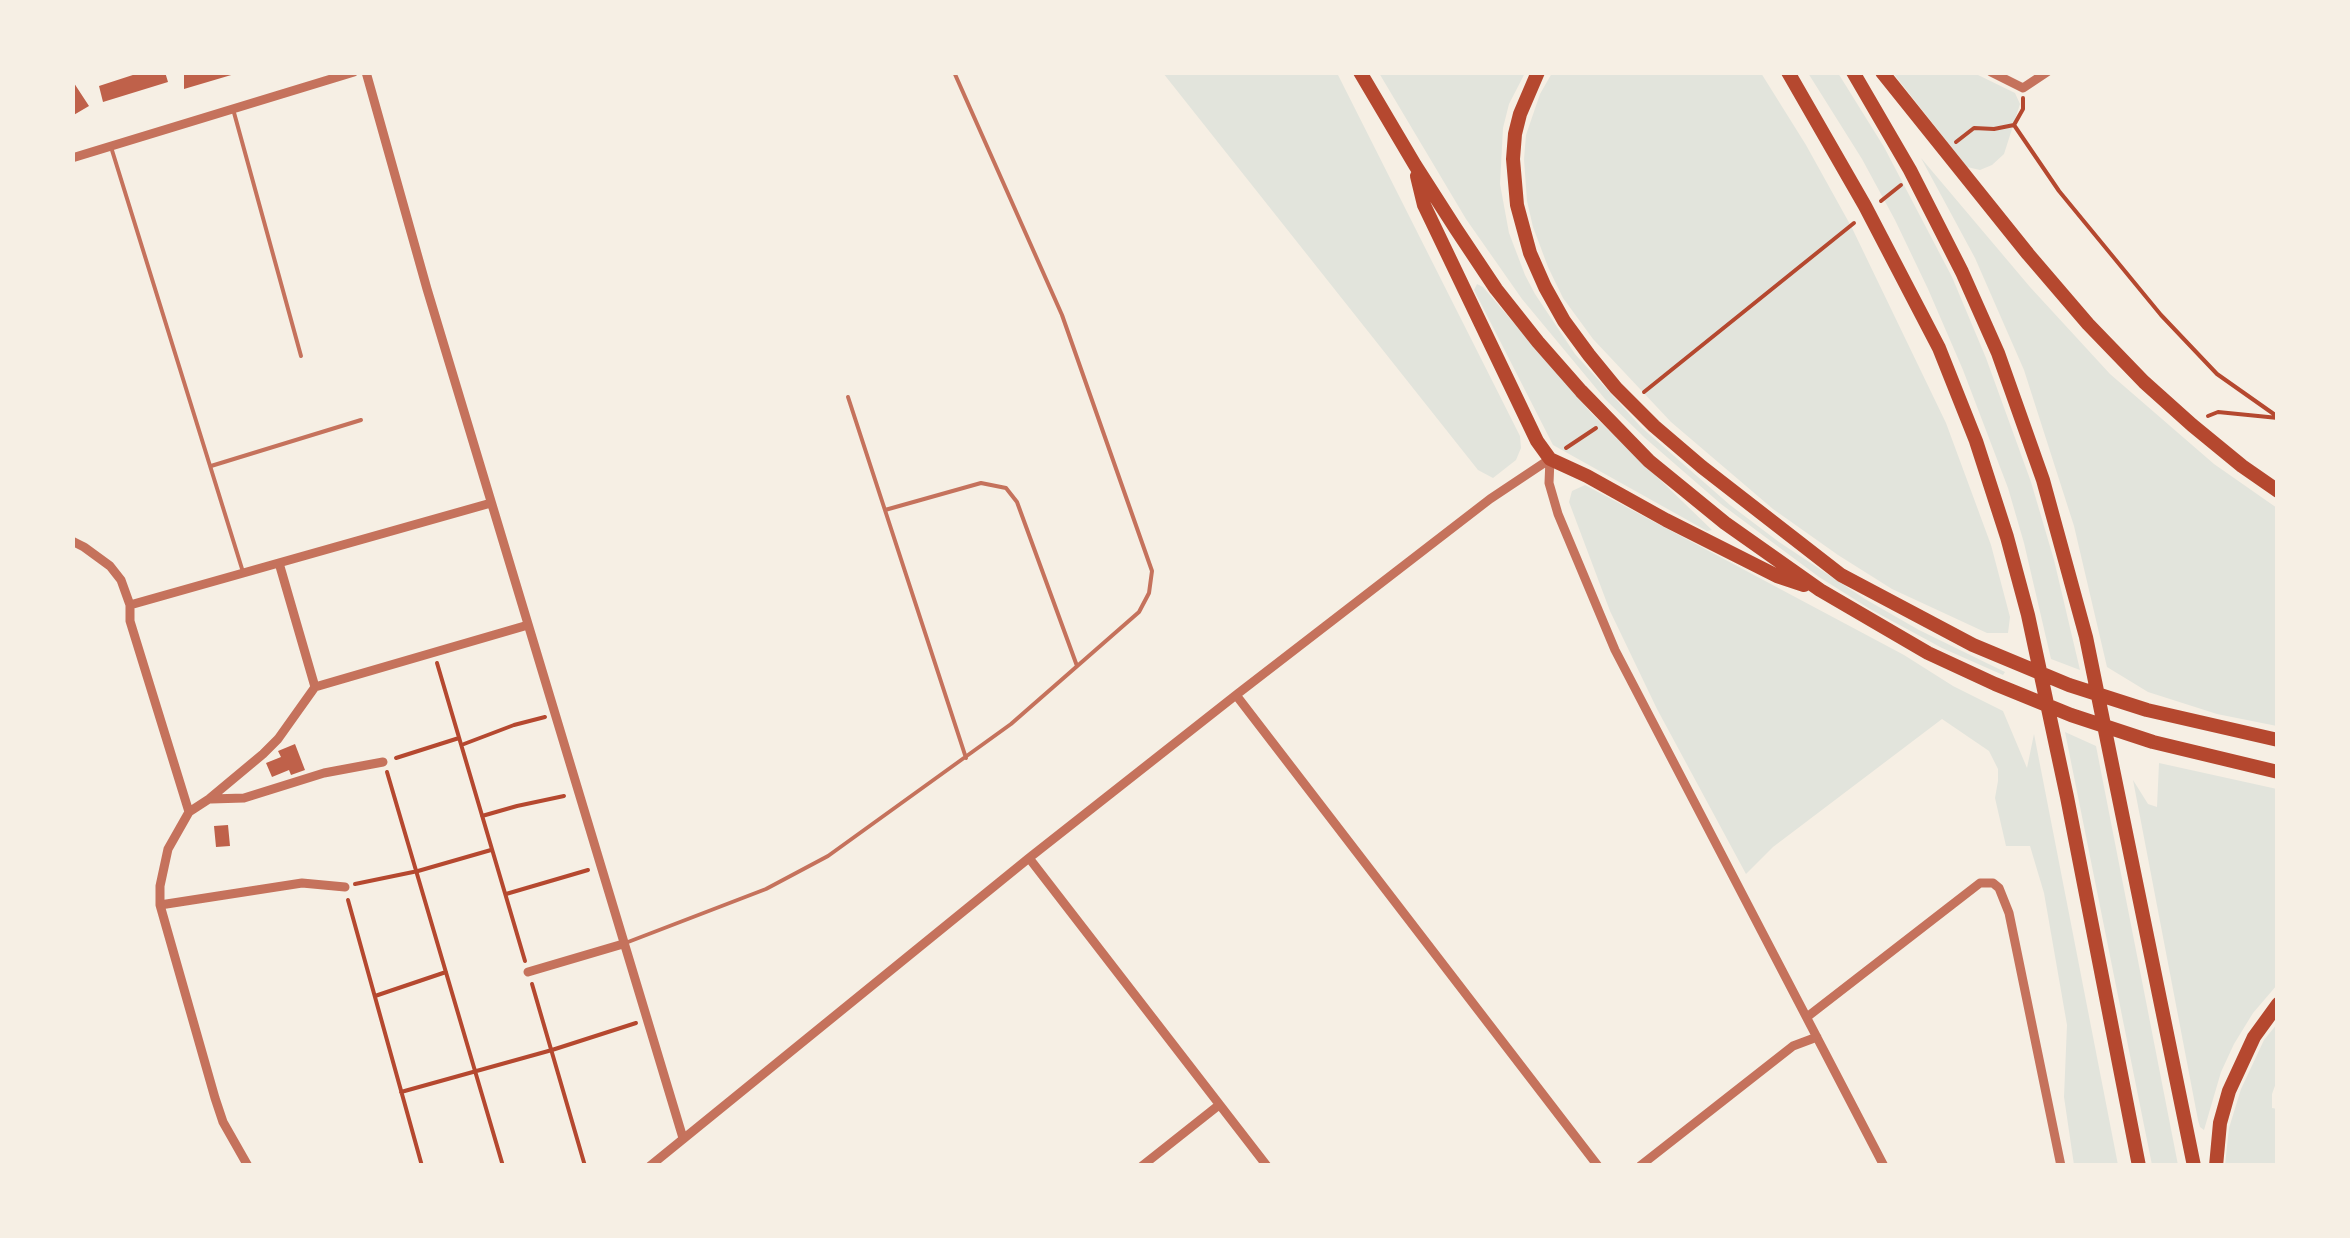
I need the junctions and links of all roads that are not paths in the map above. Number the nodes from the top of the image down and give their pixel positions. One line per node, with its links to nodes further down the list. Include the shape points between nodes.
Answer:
1 (354, 72): 13 (street)
2 (366, 72): 23 (street)
3 (954, 72): 31 (lane, via 1062,315 1152,571 1139,612)
4 (1360, 72): 16 (highway)
5 (1538, 72): 34 (highway, via 1515,134 1514,183 1530,252 1589,355 1702,468 1841,575 1993,655 2146,710)
6 (1779, 72): 12 (highway)
7 (1788, 72): 12 (highway)
8 (1852, 72): 59 (highway, via 1956,259 2043,480 2086,637)
9 (1882, 72): 22 (highway, via 2088,324 2192,425)
10 (1991, 72): 11 (street, via 2022,88)
11 (2047, 72)
12 (1806, 106): 58 (highway, via 1938,348 2007,537 2068,797)
13 (233, 109): 14 (street); 17 (lane)
14 (111, 147): 15 (street); 21 (lane)
15 (72, 158)
16 (1414, 165): 20 (highway, via 1424,204); 28 (highway, via 1496,289 1609,419 1725,523)
17 (300, 356)
18 (848, 397): 24 (lane)
19 (361, 420): 21 (lane)
20 (1550, 459): 28 (highway, via 1777,576); 33 (street); 46 (street, via 1558,514 1608,634)
21 (211, 466): 27 (lane)
22 (2278, 491)
23 (492, 503): 26 (street); 30 (street)
24 (885, 510): 31 (lane, via 981,483 1006,488 1017,502); 35 (lane)
25 (72, 541): 29 (street, via 110,566)
26 (279, 564): 27 (street); 32 (street)
27 (244, 574): 29 (street)
28 (1820, 590): 37 (highway, via 1928,653 2072,715)
29 (130, 605): 39 (street)
30 (528, 626): 32 (street); 43 (street)
31 (1077, 666): 35 (lane)
32 (315, 687): 38 (street, via 263,754)
33 (1236, 696): 40 (street); 54 (street)
34 (2278, 740)
35 (966, 758): 43 (lane, via 828,856 766,890)
36 (383, 762): 38 (street, via 244,798)
37 (2278, 772)
38 (209, 799): 39 (street)
39 (189, 812): 42 (street, via 168,849)
40 (1029, 858): 48 (street); 49 (street)
41 (345, 886): 42 (street, via 302,884)
42 (160, 905): 50 (street, via 223,1122)
43 (623, 944): 44 (street); 49 (street)
44 (528, 972)
45 (2278, 1004): 60 (highway, via 2229,1091)
46 (1807, 1017): 47 (street); 57 (street, via 1980,883 1993,883 2009,913)
47 (1817, 1037): 55 (street, via 1793,1046); 56 (street)
48 (1219, 1105): 52 (street); 53 (street)
49 (683, 1138): 51 (street)
50 (248, 1166)
51 (650, 1166)
52 (1142, 1166)
53 (1268, 1166)
54 (1598, 1166)
55 (1640, 1166)
56 (1884, 1166)
57 (2061, 1166)
58 (2139, 1166)
59 (2194, 1166)
60 (2216, 1166)

